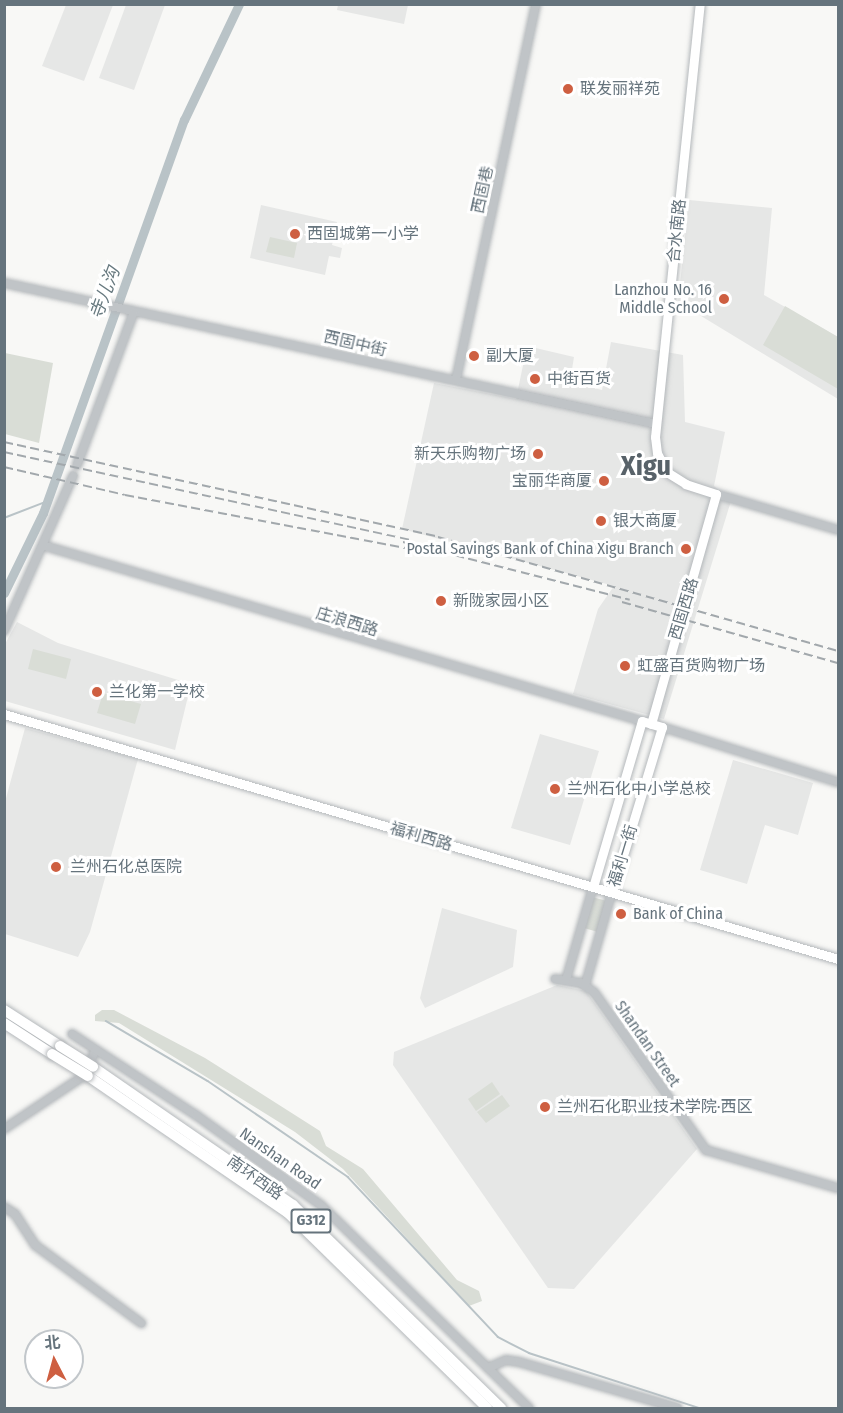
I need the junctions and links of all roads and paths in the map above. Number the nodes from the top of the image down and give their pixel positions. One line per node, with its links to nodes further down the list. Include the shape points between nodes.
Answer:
1 (536, 4): 5 (street, 西固巷)
2 (700, 4): 6 (main road, 合水南路)
3 (6, 284): 4 (street, 西固中街)
4 (130, 311): 5 (street, 西固中街); 7 (street)
5 (456, 380): 6 (street, 西固中街)
6 (656, 424): 9 (main road, 合水南路, via 657,453 667,472 676,480)
7 (77, 465)
8 (73, 477): 11 (street)
9 (716, 494): 10 (street); 14 (main road, 西固西路)
10 (838, 530)
11 (45, 546): 12 (street); 14 (street, 庄浪西路)
12 (4, 631)
13 (4, 714): 17 (main road, 福利西路)
14 (646, 723): 15 (main road); 17 (main road, 福利一街)
15 (662, 727): 16 (street); 18 (main road, 福利一街)
16 (838, 782)
17 (593, 887): 18 (main road, 福利西路); 21 (street, 福利一街)
18 (612, 892): 19 (main road, 福利西路); 22 (street, 福利一街)
19 (838, 959)
20 (555, 979): 21 (street, Shandan Street)
21 (566, 980): 22 (street, Shandan Street)
22 (585, 986): 30 (street, Shandan Street, via 594,992 706,1150)
23 (4, 1011): 27 (highway, 南环西路 / G312)
24 (4, 1023): 27 (highway, 南环西路 / G312)
25 (72, 1034): 26 (street, Nanshan Road)
26 (94, 1048): 29 (street, via 82,1077); 33 (street, Nanshan Road, via 321,1205)
27 (56, 1050): 28 (highway, 南环西路 / G312, bridge)
28 (91, 1072): 34 (highway, 南环西路 / G312, via 288,1213); 35 (highway, 南环西路 / G312, via 293,1205)
29 (4, 1129)
30 (838, 1188)
31 (4, 1207): 32 (street, via 15,1214 35,1245)
32 (141, 1323)
33 (488, 1368): 36 (street, Nanshan Road); 37 (street, via 506,1360 519,1362)
34 (487, 1408)
35 (501, 1408)
36 (529, 1408)
37 (677, 1408)

